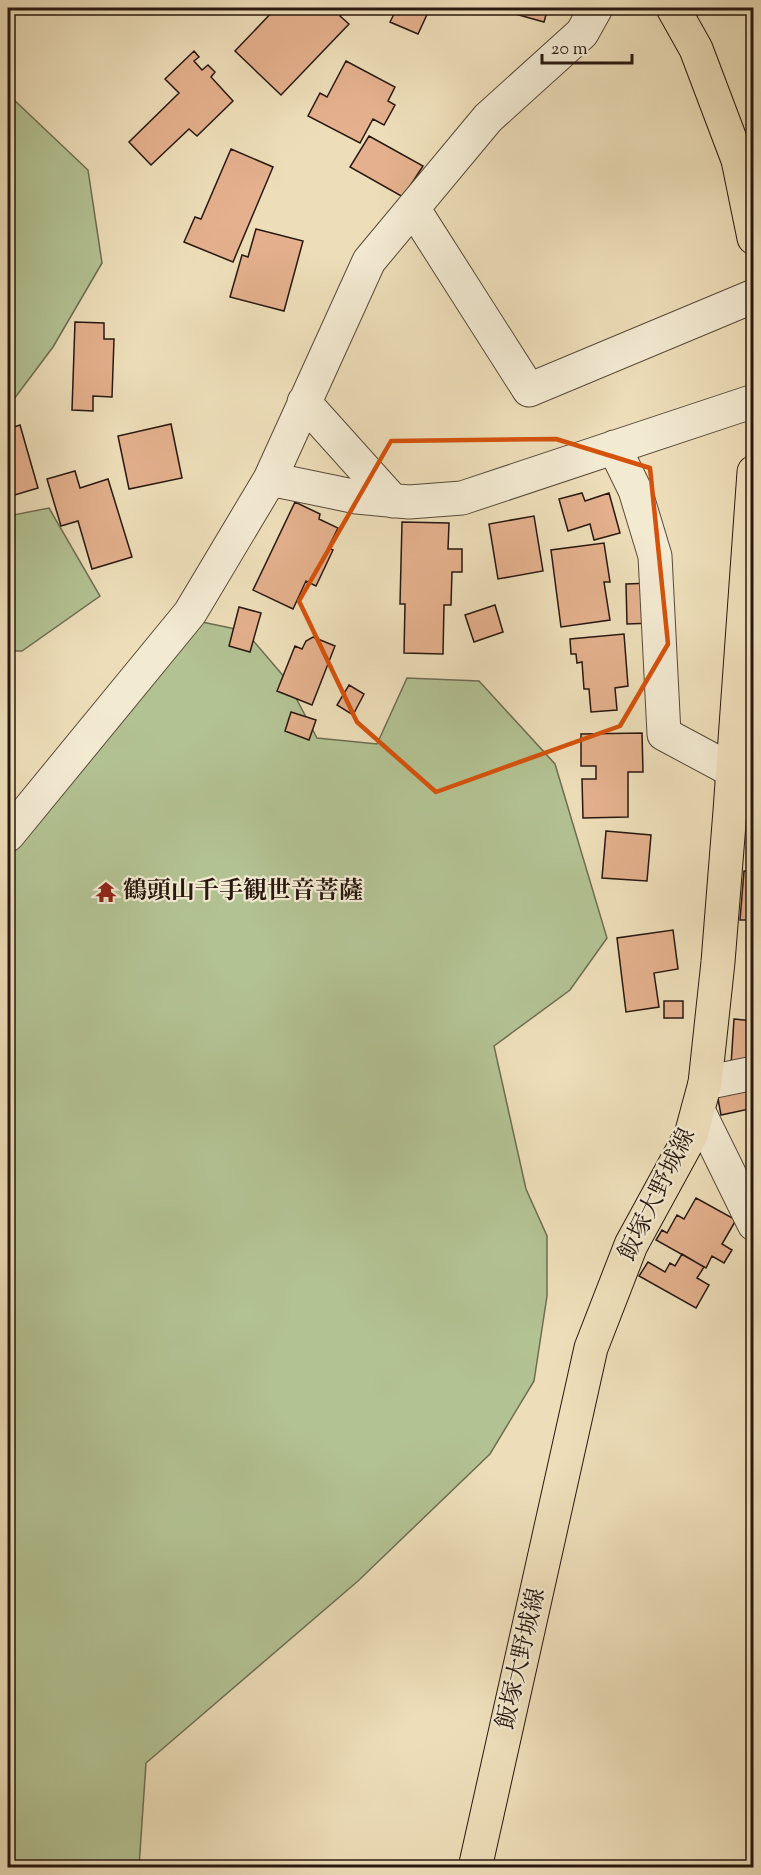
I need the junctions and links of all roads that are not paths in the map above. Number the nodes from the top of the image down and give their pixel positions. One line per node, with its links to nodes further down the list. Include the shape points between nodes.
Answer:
1 (596, 8): 4 (street, via 582,33 488,118)
2 (673, 8): 3 (main road)
3 (746, 158): 5 (main road)
4 (413, 208): 6 (street, via 529,390); 8 (street, via 369,261)
5 (753, 238)
6 (753, 296)
7 (753, 401): 9 (street)
8 (304, 402): 11 (street); 12 (street)
9 (614, 447): 12 (street, via 462,498); 13 (street, via 635,490 655,556 664,734)
10 (753, 472): 13 (main road, 飯塚大野城線)
11 (270, 479): 12 (street); 14 (street, via 190,613)
12 (393, 501)
13 (733, 771): 16 (main road, 飯塚大野城線, via 718,962)
14 (8, 835)
15 (753, 1073): 16 (street)
16 (702, 1096): 17 (street); 18 (main road, 飯塚大野城線, via 691,1135 632,1245 591,1348)
17 (753, 1224)
18 (475, 1868)

